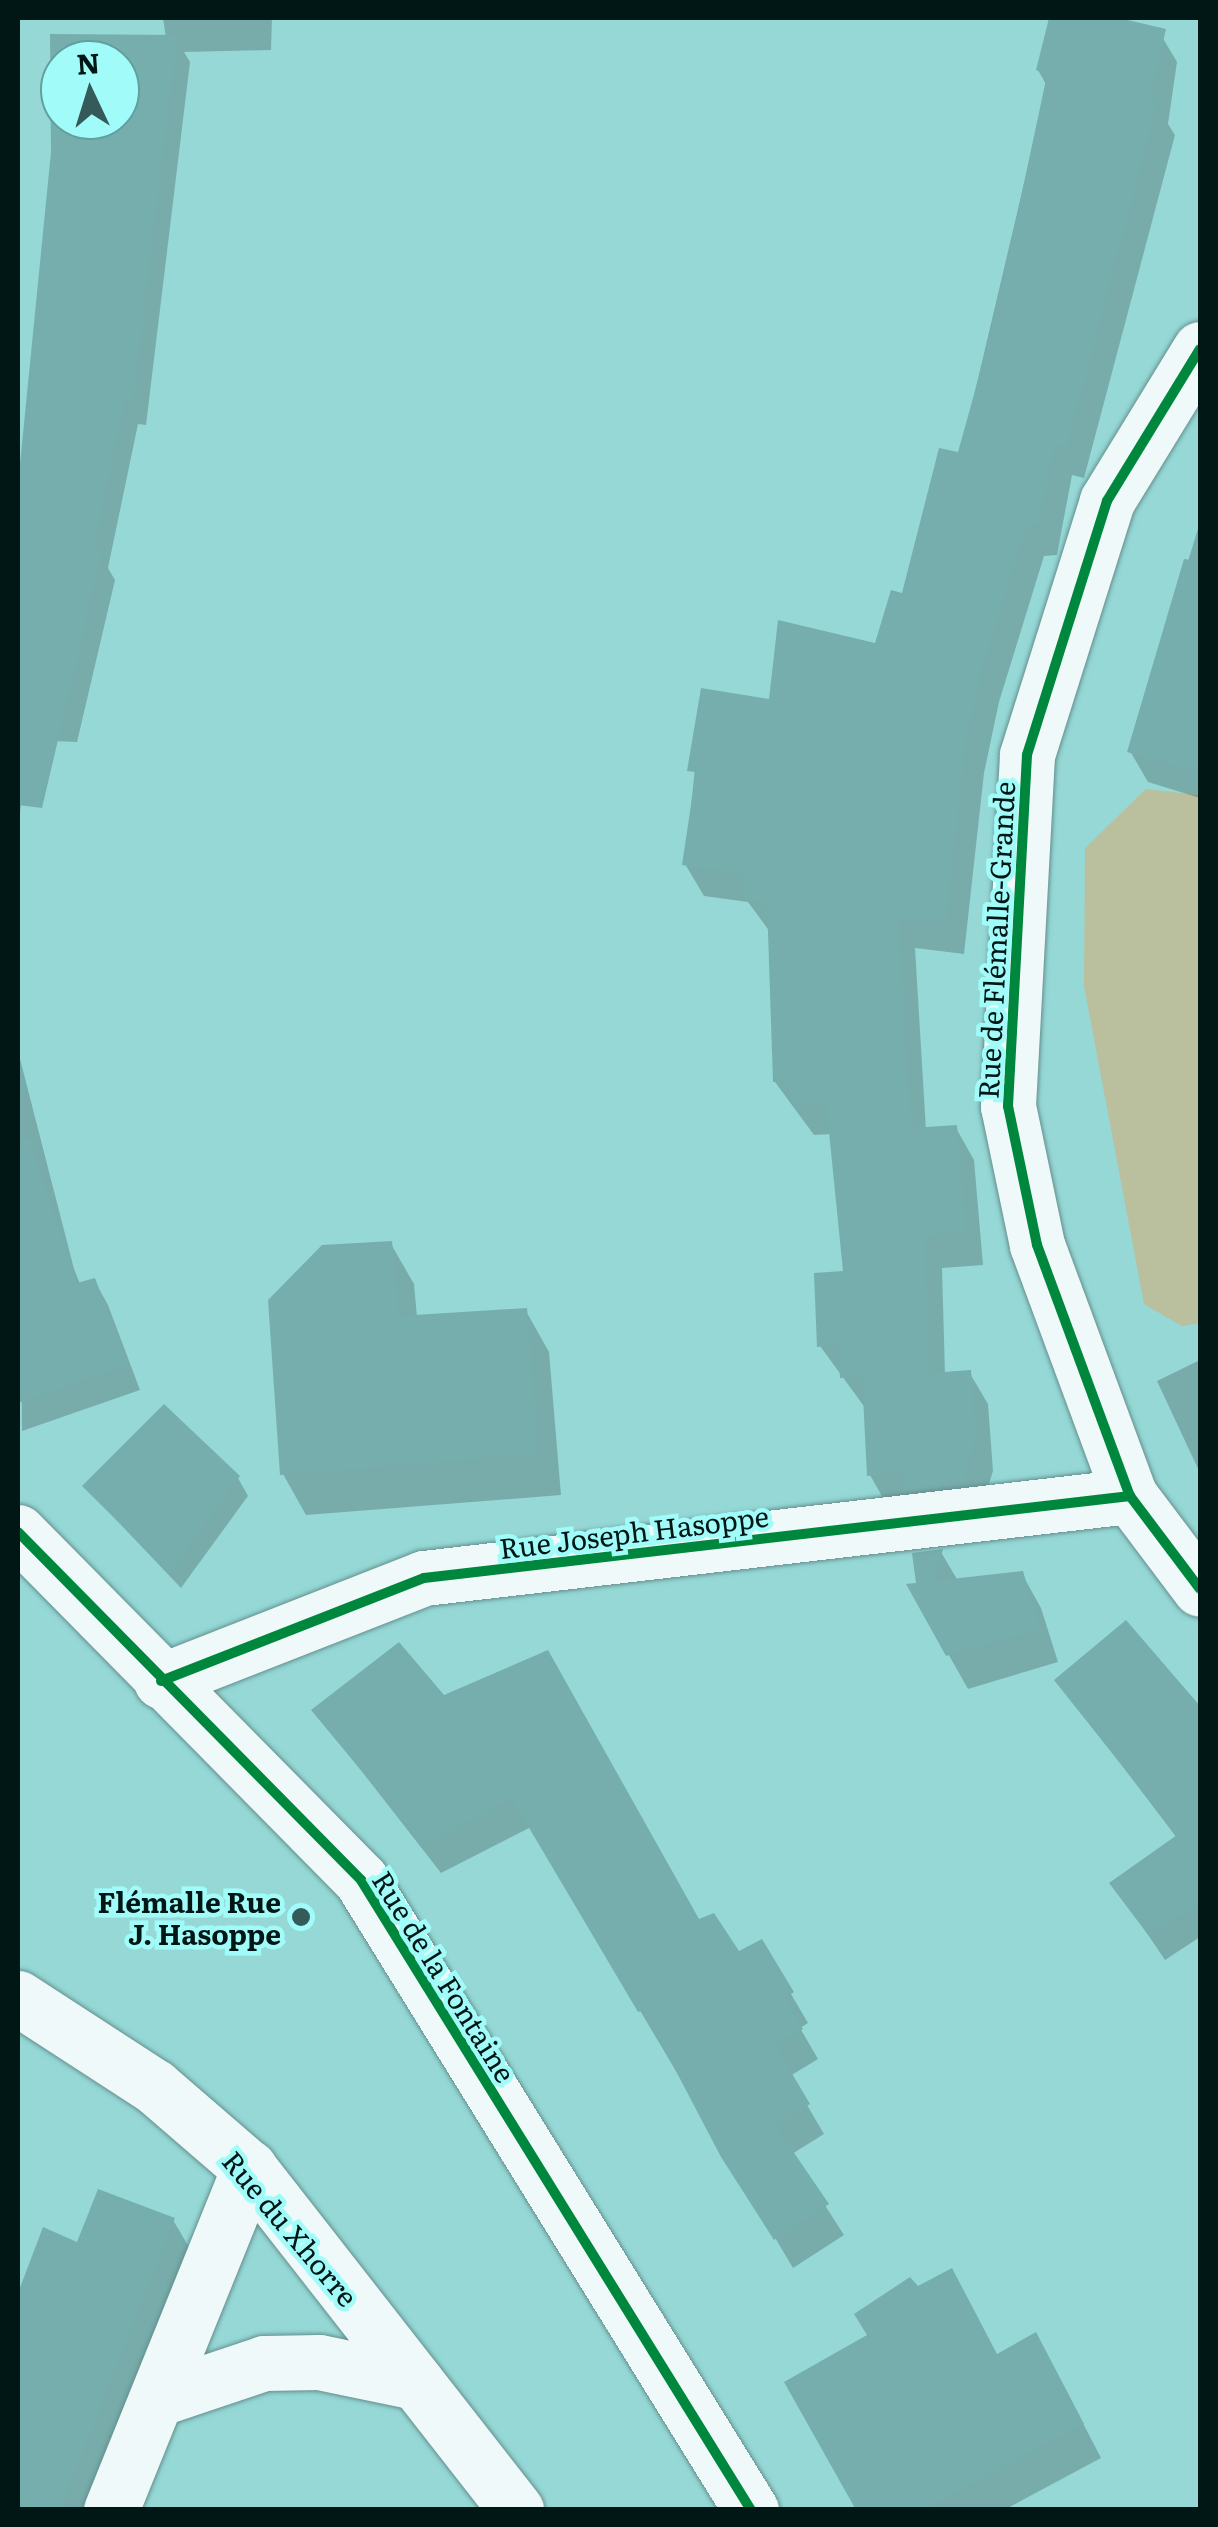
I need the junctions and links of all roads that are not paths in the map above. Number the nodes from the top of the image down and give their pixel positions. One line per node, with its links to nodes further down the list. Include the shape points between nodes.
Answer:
1 (1200, 350): 2 (street, Rue de Flémalle-Grande, via 1107,501 1027,755 1008,1106 1038,1246)
2 (1130, 1496): 4 (street, Rue de Flémalle-Grande); 5 (street, Rue Joseph Hasoppe, via 424,1578)
3 (18, 1532): 5 (street, Rue de la Fontaine)
4 (1200, 1589)
5 (161, 1681): 12 (street, Rue de la Fontaine, via 360,1880)
6 (18, 1998): 7 (street, Rue du Xhorre, via 155,2087)
7 (249, 2168): 8 (street, Rue du Xhorre); 9 (street)
8 (416, 2382): 9 (street, via 319,2362 264,2363); 10 (street, Rue du Xhorre)
9 (157, 2399): 11 (street)
10 (514, 2508)
11 (111, 2510)
12 (751, 2510)

